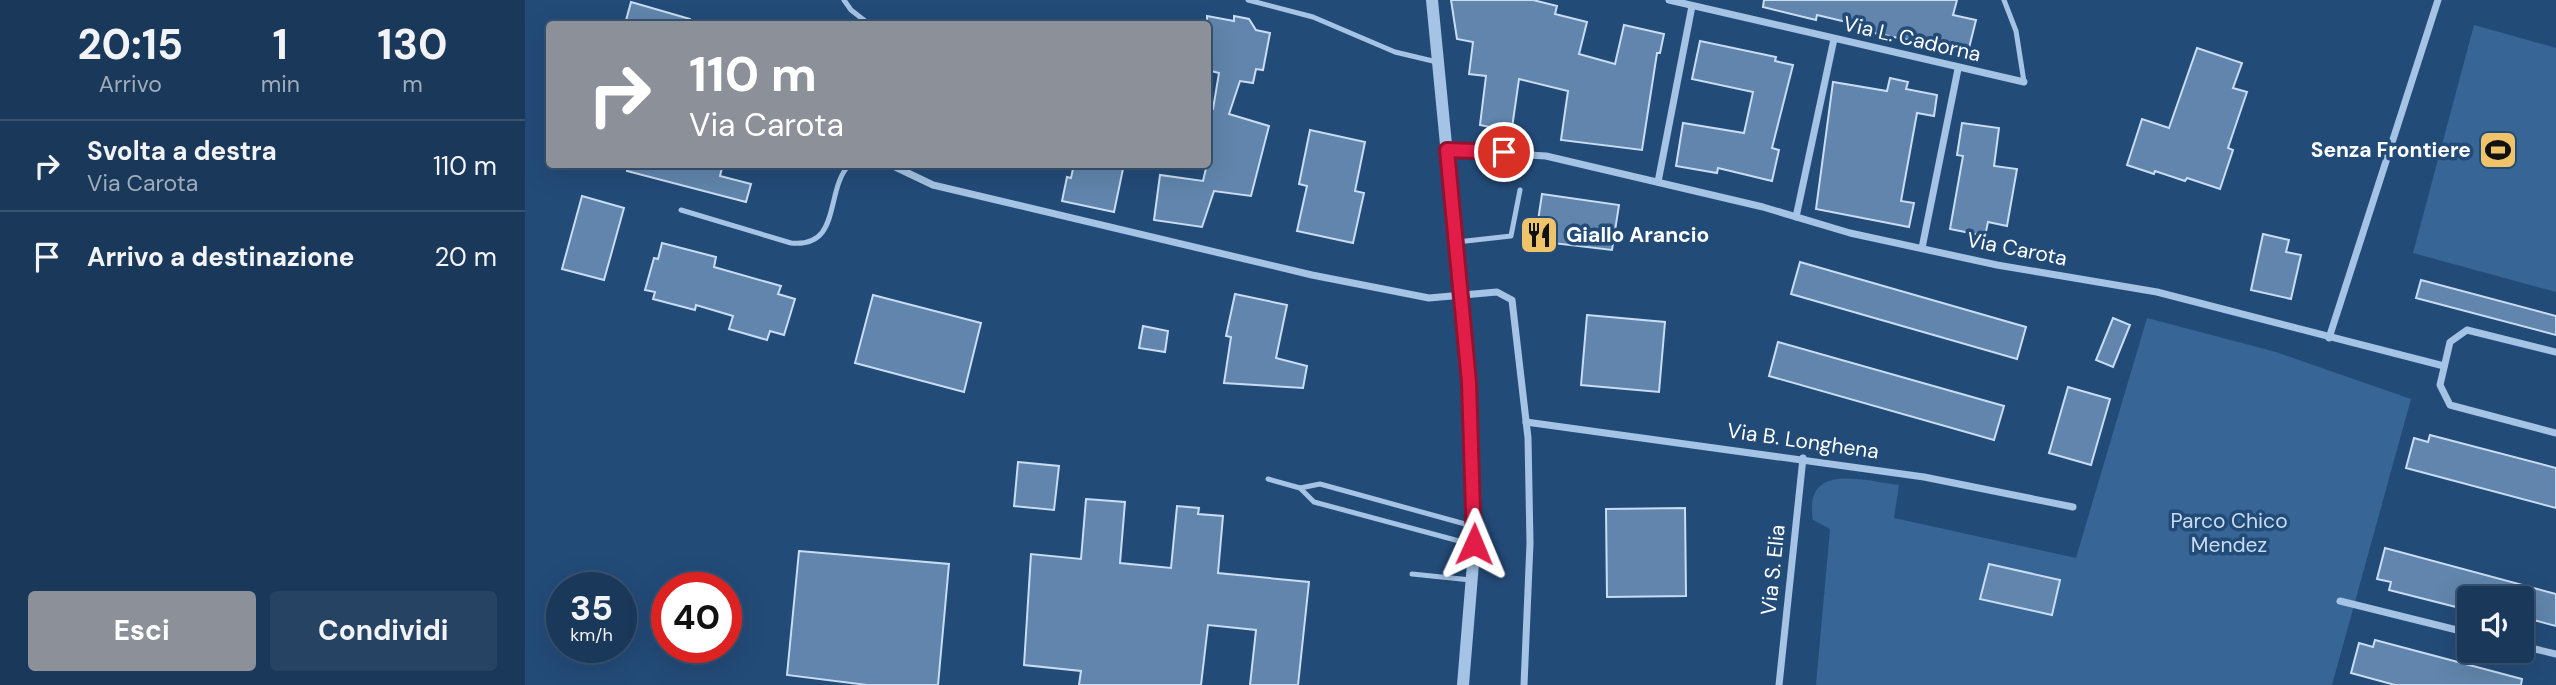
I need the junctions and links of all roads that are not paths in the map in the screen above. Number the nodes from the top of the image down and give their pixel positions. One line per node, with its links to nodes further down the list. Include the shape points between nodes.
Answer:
1 (844, 0): 8 (lane)
2 (1248, 0): 10 (lane, via 1313,17 1395,52)
3 (1432, 0): 10 (street)
4 (1669, 0): 7 (street, Via L. Cadorna)
5 (2004, 0): 12 (lane, via 2016,31)
6 (2438, 0): 23 (street)
7 (1692, 6): 9 (street, Via L. Cadorna); 16 (street)
8 (865, 21)
9 (1834, 39): 11 (street, Via L. Cadorna); 19 (street)
10 (1438, 62): 13 (street)
11 (1958, 69): 12 (street, Via L. Cadorna); 21 (street)
12 (2024, 82)
13 (1447, 150): 16 (street, Via Carota, via 1546,156); 20 (street)
14 (848, 168): 18 (lane, via 825,228 806,244)
15 (897, 168): 22 (street, via 933,185 1312,275 1429,298)
16 (1658, 183): 19 (street, Via Carota)
17 (1521, 190): 20 (lane, via 1511,236)
18 (681, 210)
19 (1797, 217): 21 (street, Via Carota)
20 (1454, 242): 22 (street)
21 (1922, 248): 23 (street, Via Carota, via 2157,292)
22 (1459, 297): 26 (street, via 1497,292 1512,300); 32 (street, via 1469,382)
23 (2329, 338): 25 (street, Via Carota)
24 (2556, 352): 25 (street, via 2467,330 2451,342)
25 (2444, 366): 27 (street, via 2440,385 2450,405)
26 (1526, 422): 28 (street, Via B. Longhena); 41 (street, via 1530,542)
27 (2556, 433)
28 (1803, 458): 31 (street, Via B. Longhena); 42 (street, Via S. Elia)
29 (1268, 479): 30 (lane)
30 (1300, 488): 32 (lane, via 1320,484); 33 (lane, via 1314,502)
31 (2073, 507)
32 (1476, 527): 33 (street)
33 (1474, 544): 35 (street)
34 (1412, 574): 35 (lane)
35 (1471, 580): 40 (street)
36 (2340, 601): 37 (street)
37 (2457, 630)
38 (2534, 649): 39 (street)
39 (2556, 654)
40 (1463, 685)
41 (1524, 685)
42 (1779, 685)

